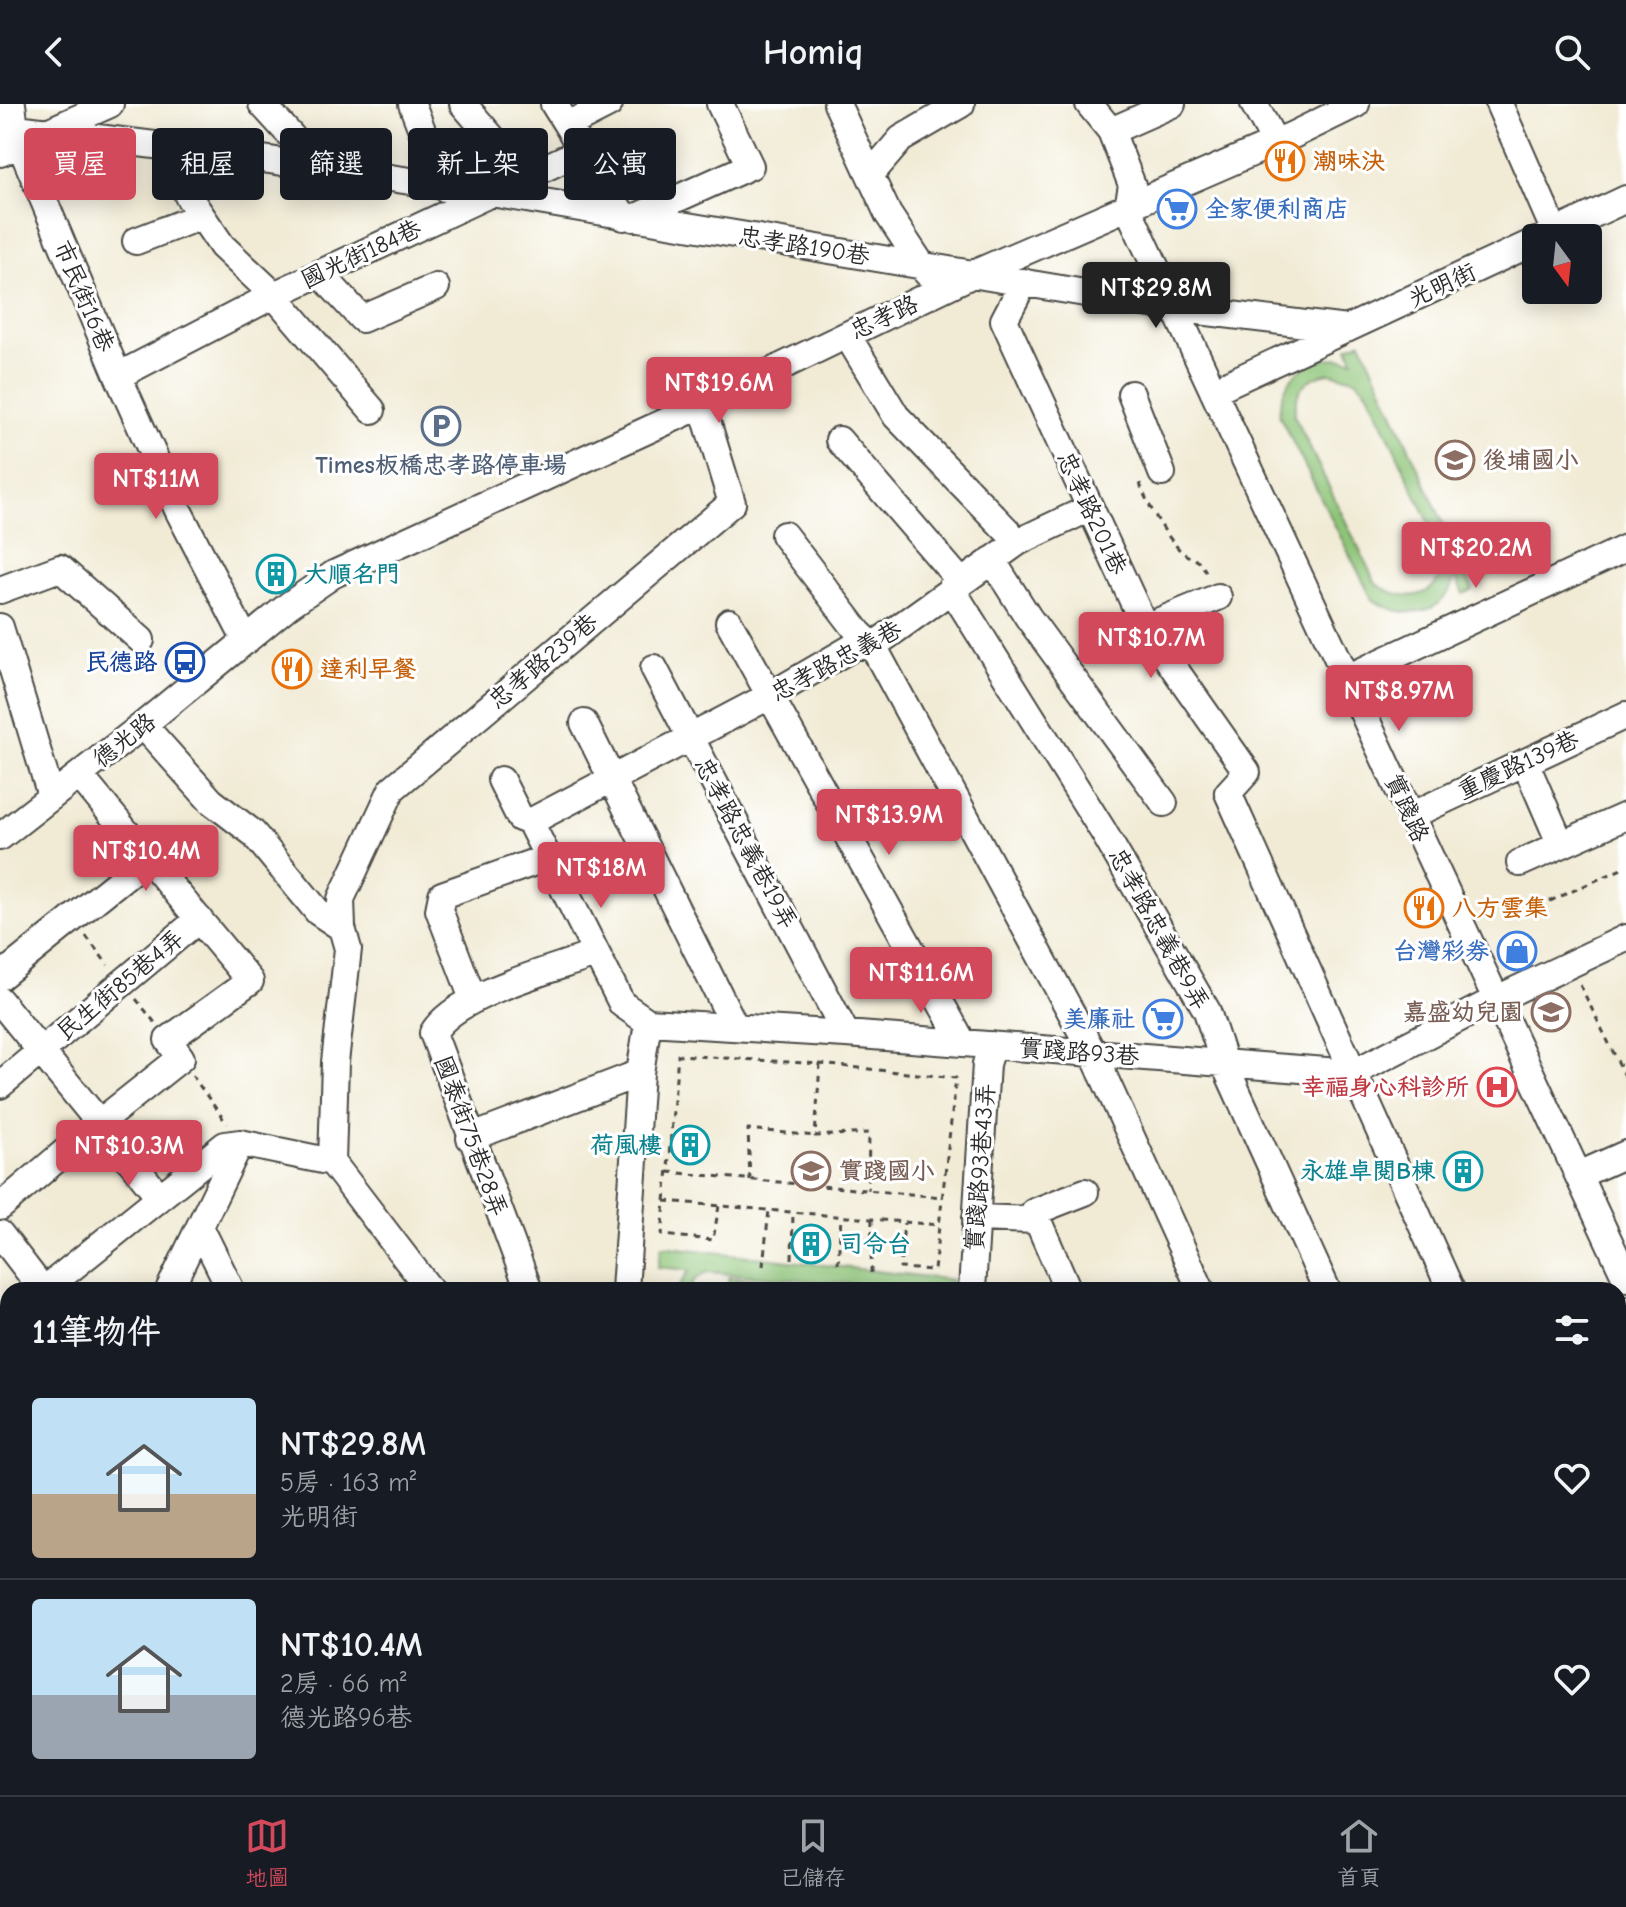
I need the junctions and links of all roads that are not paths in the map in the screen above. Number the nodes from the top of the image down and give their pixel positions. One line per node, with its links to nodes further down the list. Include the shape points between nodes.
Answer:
1 (110, 104): 15 (street)
2 (262, 104): 16 (street)
3 (412, 104): 17 (street)
4 (463, 104): 18 (street)
5 (609, 104): 14 (street)
6 (720, 104): 30 (street, via 750,166)
7 (837, 104): 22 (street)
8 (961, 104): 22 (street, via 901,139)
9 (1089, 104): 20 (street)
10 (1172, 104): 20 (street)
11 (1254, 104): 21 (street)
12 (1499, 104): 31 (street)
13 (1342, 108): 21 (street, 忠孝路)
14 (561, 114)
15 (55, 128)
16 (284, 128)
17 (421, 128)
18 (484, 128)
19 (9, 131): 45 (street, 市民街16巷)
20 (1111, 131): 28 (street, via 1132,185)
21 (1275, 142): 28 (street, 忠孝路)
22 (871, 174): 35 (street, via 888,214)
23 (1626, 199): 32 (street, 光明街)
24 (191, 200): 29 (street)
25 (476, 200): 36 (street, 國光街184巷)
26 (531, 200): 30 (street, 忠孝路190巷)
27 (617, 200): 30 (street)
28 (1128, 208): 37 (street, 忠孝路); 42 (street, 實踐路)
29 (201, 216): 33 (street); 41 (street, via 222,246)
30 (629, 217): 35 (street, 忠孝路190巷)
31 (1540, 224)
32 (1572, 224)
33 (136, 241)
34 (1522, 247): 43 (street, 光明街)
35 (923, 265): 37 (street, 忠孝路190巷); 40 (street)
36 (320, 273): 39 (street, via 362,319); 41 (street, 國光街184巷)
37 (973, 274): 38 (street); 40 (street, 忠孝路)
38 (1024, 282): 42 (street); 52 (street, 忠孝路201巷, via 1004,320)
39 (436, 287)
40 (938, 291): 44 (street, 忠孝路)
41 (274, 295): 45 (street, 市民街16巷); 49 (street)
42 (1174, 308): 43 (street); 46 (street, 實踐路)
43 (1347, 329): 46 (street, 光明街)
44 (847, 335): 48 (street, 忠孝路); 54 (street, via 896,416)
45 (118, 376): 65 (street, via 178,510)
46 (1213, 391): 68 (street, 實踐路)
47 (1131, 394): 51 (street)
48 (702, 405): 60 (street, 忠孝路, via 334,574); 89 (street, 忠孝路239巷, via 732,503 392,789 341,899)
49 (372, 410)
50 (839, 440): 57 (street, 忠孝路忠義巷9弄)
51 (1162, 473)
52 (1090, 508): 54 (street, 忠孝路忠義巷); 63 (street, 忠孝路201巷)
53 (784, 535): 66 (street)
54 (1018, 542): 56 (street, 忠孝路忠義巷)
55 (1626, 548): 68 (street)
56 (992, 560): 57 (street, 忠孝路忠義巷); 79 (street)
57 (956, 585): 66 (street, 忠孝路忠義巷); 103 (street, 忠孝路忠義巷9弄, via 1207,1011)
58 (0, 590): 64 (street, via 60,568)
59 (1218, 597): 63 (street)
60 (289, 605): 65 (street, 德光路)
61 (729, 622): 69 (street)
62 (0, 627): 78 (street)
63 (1145, 627): 105 (street, 忠孝路201巷, via 1247,772 1228,793)
64 (141, 640)
65 (246, 641): 72 (street, 德光路)
66 (873, 646): 69 (street, 忠孝路忠義巷, via 855,646); 102 (street)
67 (654, 668): 73 (street, 忠孝路忠義巷19弄)
68 (1347, 678): 80 (street, 實踐路)
69 (771, 695): 73 (street, 忠孝路忠義巷); 99 (street)
70 (1626, 715): 74 (street, 重慶路139巷)
71 (584, 723): 76 (street)
72 (143, 725): 75 (street, 德光路); 89 (street, via 211,801 253,833 318,912)
73 (690, 737): 76 (street, 忠孝路忠義巷); 98 (street, 忠孝路忠義巷19弄)
74 (1525, 762): 80 (street, 重慶路139巷); 84 (street)
75 (79, 775): 78 (street, 德光路); 85 (street)
76 (612, 779): 82 (street, 忠孝路忠義巷); 97 (street)
77 (501, 780): 82 (street, via 520,818)
78 (51, 796): 83 (street, 德光路)
79 (1164, 803)
80 (1410, 816): 94 (street, 實踐路)
81 (1626, 816): 84 (street)
82 (530, 822): 86 (street)
83 (0, 837)
84 (1561, 845): 87 (street)
85 (149, 857): 88 (street); 92 (street)
86 (549, 857): 91 (street); 93 (street, via 442,895 439,910)
87 (1520, 863)
88 (199, 919): 101 (street, 民生街85巷4弄); 107 (street, via 250,981 168,1040 181,1058)
89 (342, 928): 111 (street, via 348,949 335,1062)
90 (1626, 938): 94 (street)
91 (595, 954): 93 (street, 國泰街75巷28弄); 96 (street, via 622,1004)
92 (0, 977)
93 (473, 999): 108 (street, 國泰街75巷28弄, via 440,1020 433,1033)
94 (1497, 999): 105 (street); 112 (street, 實踐路)
95 (0, 1001): 101 (street)
96 (648, 1022): 97 (street, 實踐路93巷); 104 (street)
97 (735, 1027): 98 (street, 實踐路93巷)
98 (846, 1034): 99 (street, 實踐路93巷)
99 (963, 1043): 100 (street, 實踐路93巷)
100 (992, 1045): 102 (street, 實踐路93巷); 116 (street, 實踐路93巷43弄, via 986,1064)
101 (41, 1052): 106 (street, 民生街85巷4弄); 107 (street)
102 (1093, 1053): 103 (street, 實踐路93巷); 130 (street)
103 (1224, 1063): 105 (street, 實踐路93巷); 131 (street, 忠孝路忠義巷9弄)
104 (640, 1073): 108 (street); 127 (street)
105 (1353, 1073): 132 (street)
106 (0, 1085)
107 (99, 1123): 114 (street); 115 (street)
108 (470, 1138): 126 (street, 國泰街75巷28弄)
109 (240, 1143): 111 (street); 114 (street, via 225,1145); 118 (street)
110 (1626, 1154): 112 (street)
111 (332, 1162): 125 (street)
112 (1579, 1175): 120 (street, 實踐路)
113 (1085, 1192): 117 (street, via 1034,1212)
114 (159, 1196): 122 (street)
115 (0, 1207)
116 (976, 1218): 117 (street); 128 (street, 實踐路93巷43弄)
117 (1037, 1220): 129 (street)
118 (200, 1227): 123 (street); 124 (street)
119 (0, 1234): 121 (street)
120 (1626, 1278)
121 (37, 1282)
122 (53, 1282)
123 (173, 1282)
124 (227, 1282)
125 (424, 1282)
126 (526, 1282)
127 (626, 1282)
128 (972, 1282)
129 (1064, 1282)
130 (1197, 1282)
131 (1323, 1282)
132 (1447, 1282)

